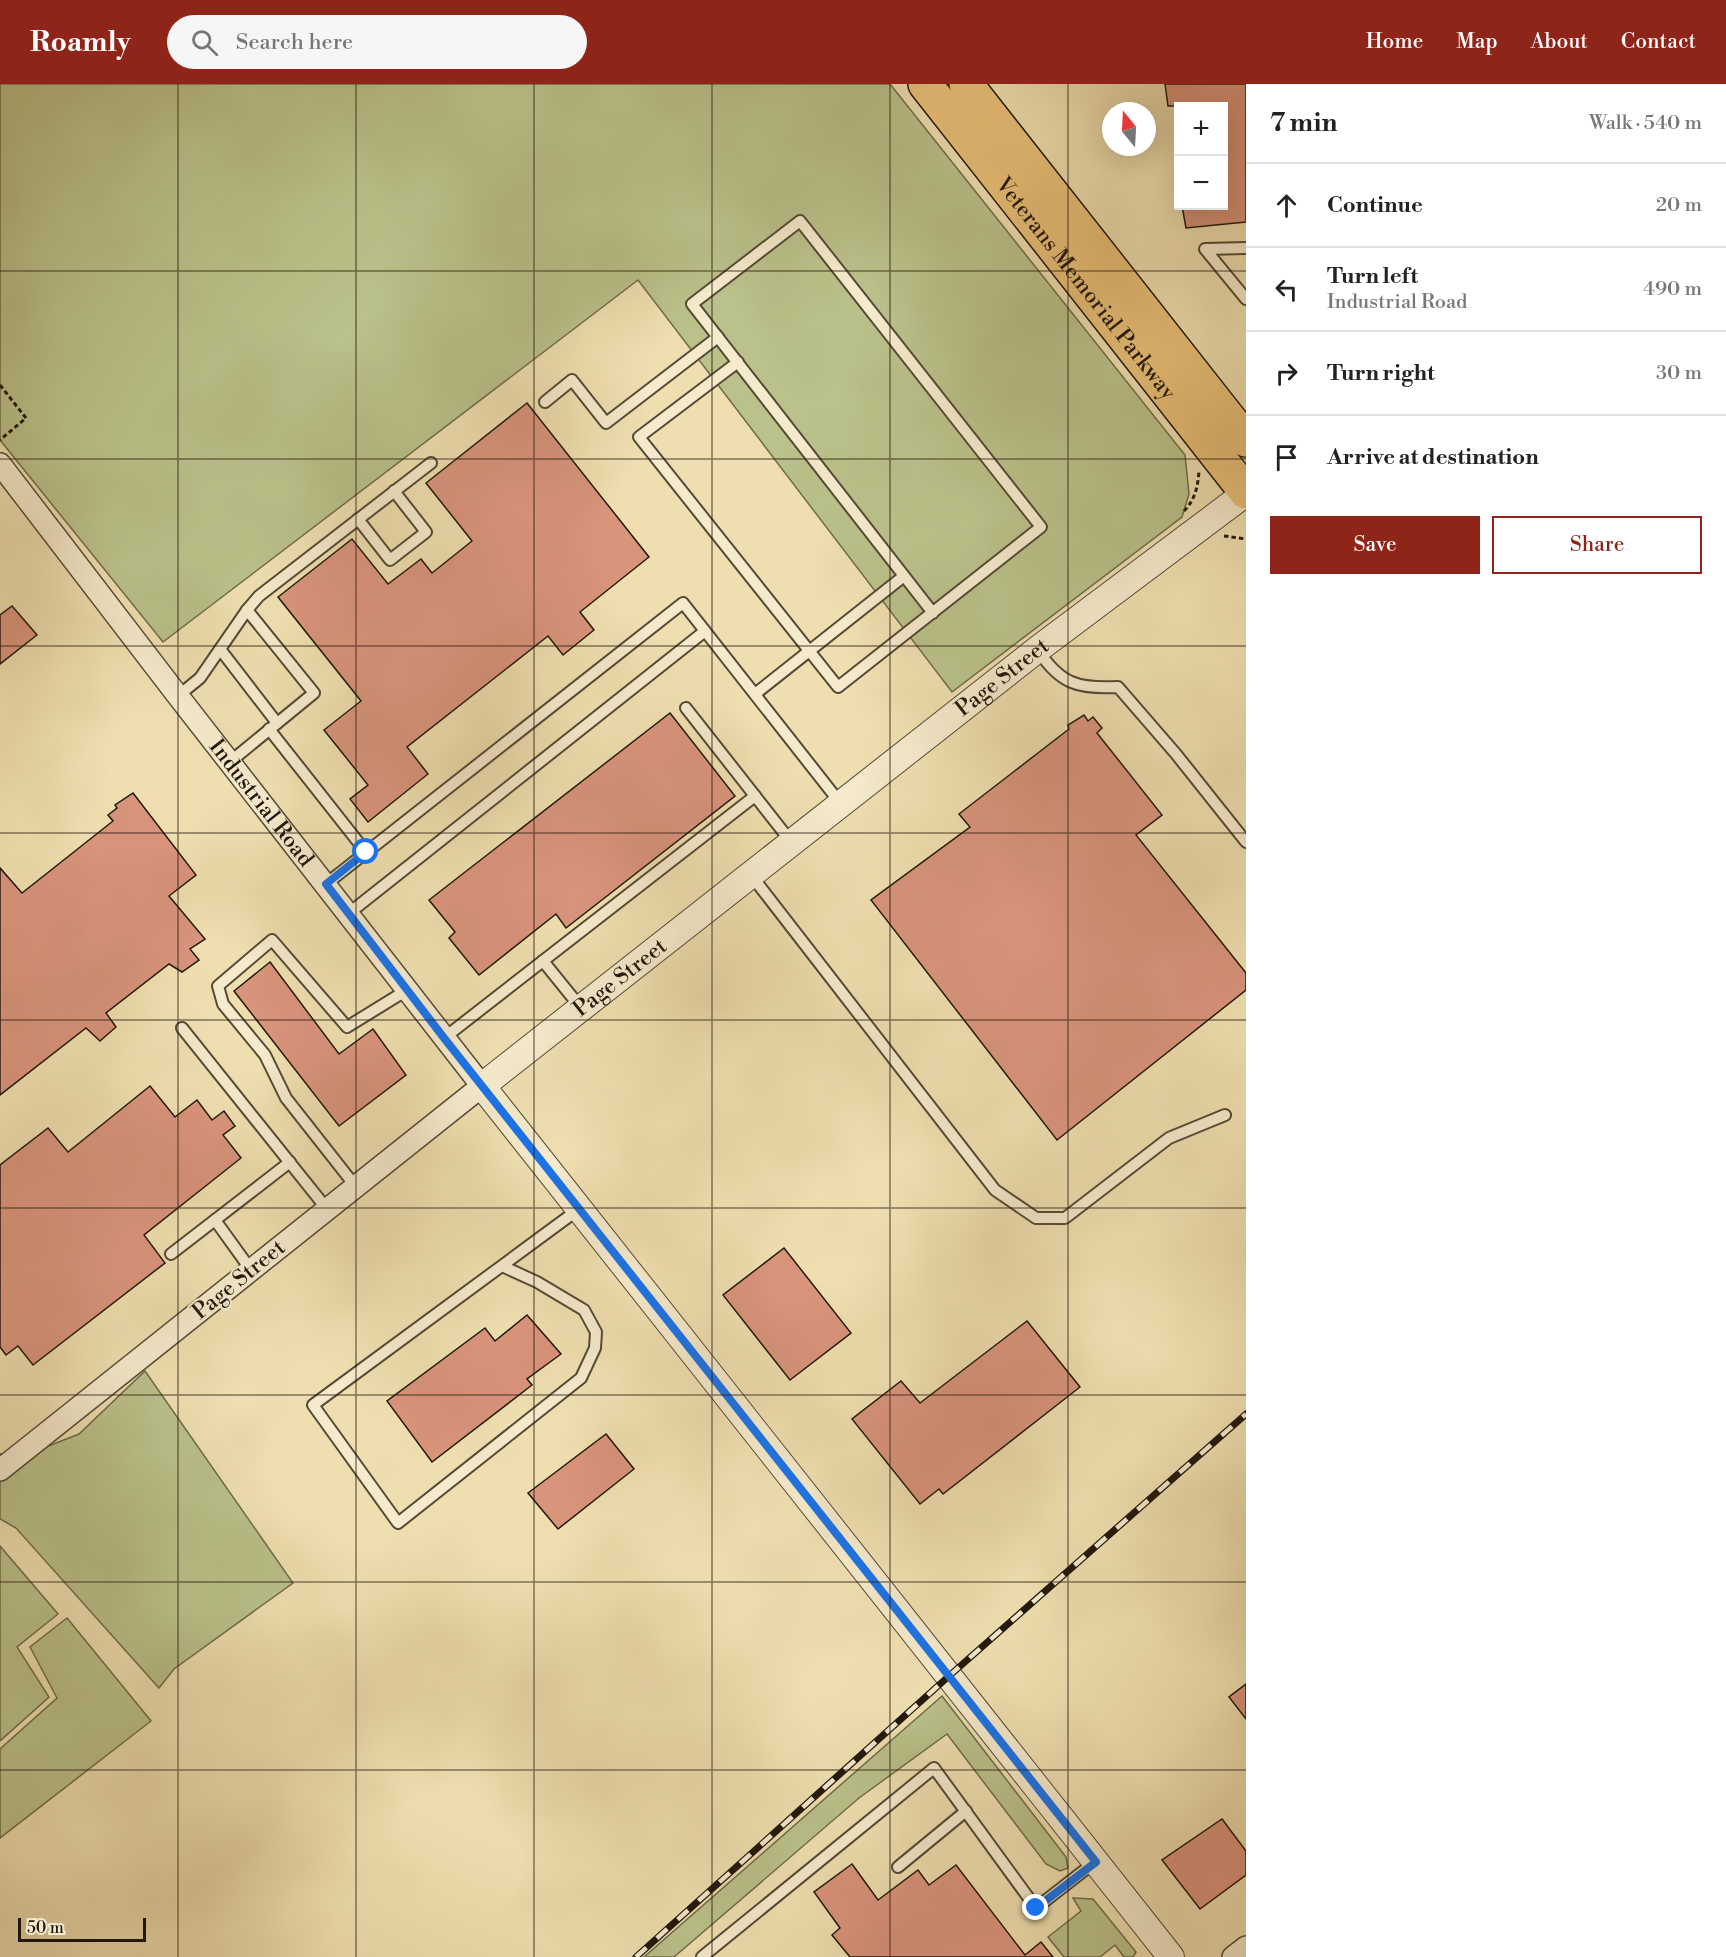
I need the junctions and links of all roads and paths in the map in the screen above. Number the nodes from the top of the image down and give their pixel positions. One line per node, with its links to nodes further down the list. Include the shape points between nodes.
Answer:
1 (925, 84): 14 (highway, Veterans Memorial Parkway)
2 (966, 84): 10 (highway, Veterans Memorial Parkway)
3 (1246, 248): 4 (lane, via 1205,249)
4 (1246, 299)
5 (718, 337): 6 (lane); 8 (lane, via 606,423 572,380); 20 (lane, via 692,304 800,221 1041,527)
6 (738, 362): 18 (lane); 24 (lane, via 639,438)
7 (0, 385): 9 (path, via 26,418)
8 (545, 402)
9 (0, 440)
10 (1246, 440)
11 (431, 463): 13 (lane)
12 (0, 464): 26 (street, Industrial Road)
13 (394, 491): 15 (lane); 15 (lane, via 426,532 390,560)
14 (1246, 493): 23 (street, Page Street)
15 (358, 519): 19 (lane, via 259,596)
16 (1215, 537): 17 (path)
17 (1246, 539)
18 (904, 576): 20 (lane); 24 (lane)
19 (248, 610): 22 (lane); 28 (lane, via 314,693)
20 (933, 613): 24 (lane, via 838,687)
21 (705, 631): 25 (lane); 34 (lane, via 683,603); 37 (lane)
22 (220, 649): 26 (lane, via 200,678); 28 (lane)
23 (1038, 649): 31 (street, Page Street); 32 (lane, via 1062,678 1075,684 1118,687)
24 (809, 651): 25 (lane)
25 (755, 694): 31 (lane)
26 (178, 696): 29 (street, Industrial Road)
27 (686, 708): 30 (lane)
28 (273, 726): 29 (lane); 34 (lane)
29 (231, 762): 36 (street, Industrial Road)
30 (755, 796): 33 (lane); 38 (lane)
31 (842, 804): 33 (street, Page Street)
32 (1246, 842)
33 (792, 843): 35 (street, Page Street)
34 (366, 852): 36 (lane)
35 (751, 875): 40 (street, Page Street); 44 (lane, via 995,1190 1036,1218 1065,1218 1169,1138)
36 (326, 884): 37 (street, Industrial Road)
37 (348, 914): 39 (street, Industrial Road)
38 (543, 961): 40 (lane); 42 (lane)
39 (407, 990): 42 (street, Industrial Road); 46 (lane, via 347,1027 273,940 218,986 223,1004 265,1055 286,1098)
40 (581, 1008): 43 (street, Page Street)
41 (182, 1028): 45 (lane)
42 (444, 1038): 43 (street, Industrial Road)
43 (482, 1086): 46 (street, Page Street); 48 (street, Industrial Road)
44 (1225, 1115)
45 (290, 1162): 47 (lane); 49 (lane)
46 (356, 1187): 47 (street, Page Street)
47 (327, 1209): 52 (street, Page Street)
48 (580, 1209): 51 (lane); 55 (street, Industrial Road)
49 (215, 1220): 50 (lane); 52 (lane)
50 (171, 1254)
51 (502, 1266): 51 (lane, via 313,1405 398,1523 581,1378 596,1348 596,1332 584,1310)
52 (251, 1270): 53 (street, Page Street)
53 (0, 1470)
54 (966, 1811): 55 (lane, via 1036,1908); 56 (lane); 59 (lane, via 934,1768)
55 (1096, 1862): 58 (street, Industrial Road)
56 (898, 1867)
57 (1246, 1947): 60 (street)
58 (1163, 1951)
59 (702, 1957)
60 (1233, 1957)

